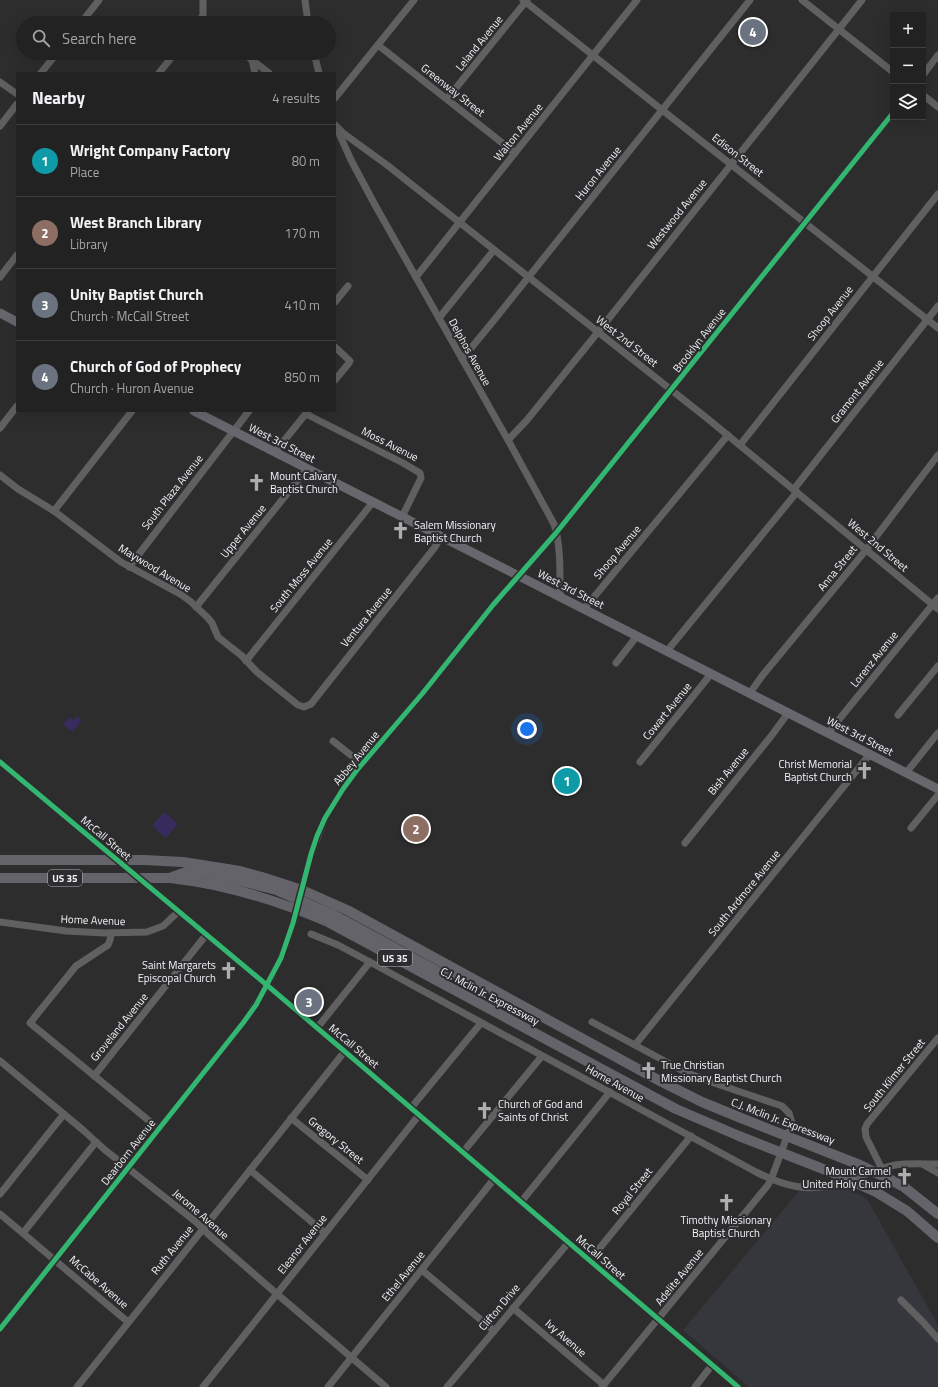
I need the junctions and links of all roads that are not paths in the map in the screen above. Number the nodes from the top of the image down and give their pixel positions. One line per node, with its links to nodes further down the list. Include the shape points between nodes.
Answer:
1 (99, 0): 10 (street)
2 (203, 0): 11 (street)
3 (305, 0): 12 (street)
4 (414, 0): 14 (street)
5 (637, 0): 15 (street, Walton Avenue)
6 (750, 0): 35 (street, Huron Avenue)
7 (802, 0): 13 (street)
8 (862, 0): 13 (street, Westwood Avenue)
9 (526, 1): 15 (street, Edison Street); 32 (street, Leland Avenue)
10 (86, 16)
11 (203, 16)
12 (307, 16)
13 (839, 29): 21 (street); 41 (street, Westwood Avenue)
14 (378, 45): 30 (street); 32 (street, Greenway Street)
15 (594, 55): 35 (street, Edison Street); 40 (street, Walton Avenue)
16 (938, 55): 22 (street)
17 (51, 60): 23 (street)
18 (169, 60): 24 (street)
19 (252, 60): 25 (street); 26 (street)
20 (316, 60): 27 (street)
21 (890, 70)
22 (926, 70)
23 (42, 72)
24 (160, 72)
25 (255, 72)
26 (268, 72)
27 (319, 72)
28 (0, 82): 29 (street)
29 (16, 93)
30 (336, 97)
31 (926, 97): 34 (street)
32 (447, 99): 40 (street, Greenway Street)
33 (16, 105): 37 (street)
34 (938, 107)
35 (663, 110): 41 (street, Edison Street); 50 (street, Huron Avenue)
36 (890, 117): 44 (street, Brooklyn Avenue)
37 (0, 126)
38 (336, 126): 43 (street, West 2nd Street)
39 (336, 127): 49 (street, Delphos Avenue, via 351,160)
40 (515, 153): 43 (street, Walton Avenue)
41 (731, 164): 44 (street, Edison Street); 59 (street, Westwood Avenue)
42 (938, 194): 47 (street, Shoop Avenue)
43 (460, 223): 45 (street, West 2nd Street); 49 (street, Walton Avenue)
44 (805, 223): 47 (street, Edison Street); 63 (street, Brooklyn Avenue)
45 (494, 250): 50 (street, West 2nd Street); 55 (street)
46 (16, 256): 48 (street)
47 (873, 276): 56 (street, Edison Street); 73 (street, Shoop Avenue)
48 (0, 277)
49 (416, 277): 55 (street, Delphos Avenue)
50 (528, 277): 59 (street, West 2nd Street); 61 (street, Huron Avenue)
51 (348, 286): 52 (street)
52 (336, 301)
53 (938, 306): 56 (street, Gramont Avenue)
54 (0, 313): 57 (main road)
55 (439, 318): 61 (street, Delphos Avenue)
56 (927, 320): 58 (street, Edison Street); 78 (street, Gramont Avenue)
57 (16, 321)
58 (938, 328)
59 (598, 332): 63 (street, West 2nd Street); 72 (street, Westwood Avenue)
60 (336, 348): 62 (street, via 350,361)
61 (462, 359): 72 (street, Delphos Avenue)
62 (336, 379)
63 (672, 390): 71 (street, West 2nd Street); 82 (street, Brooklyn Avenue)
64 (16, 407): 69 (street)
65 (131, 412): 80 (street)
66 (196, 412): 70 (main road, West 3rd Street)
67 (248, 412): 70 (street, South Plaza Avenue)
68 (307, 412): 74 (street); 81 (street, Moss Avenue, via 420,473 421,478)
69 (0, 428)
70 (233, 431): 74 (main road, West 3rd Street); 85 (street, South Plaza Avenue)
71 (728, 435): 73 (street, West 2nd Street); 91 (street, Shoop Avenue)
72 (508, 440): 82 (street, Delphos Avenue, via 554,524)
73 (740, 445): 78 (street, West 2nd Street)
74 (275, 452): 76 (main road, West 3rd Street)
75 (938, 454): 84 (street, Anna Street)
76 (307, 469): 79 (main road, West 3rd Street); 89 (street, Upper Avenue)
77 (0, 475): 80 (street, Maywood Avenue)
78 (795, 490): 84 (street, West 2nd Street); 93 (street, Gramont Avenue)
79 (373, 502): 81 (main road, West 3rd Street); 94 (street, South Moss Avenue)
80 (54, 511): 85 (street, Maywood Avenue)
81 (402, 517): 83 (main road, West 3rd Street)
82 (556, 534): 86 (street, Brooklyn Avenue); 87 (street, Delphos Avenue)
83 (441, 536): 86 (main road, West 3rd Street); 99 (street, Ventura Avenue, via 311,704)
84 (866, 550): 90 (street, West 2nd Street); 98 (street, Anna Street)
85 (129, 567): 89 (street, Maywood Avenue, via 180,594)
86 (518, 576): 87 (main road, West 3rd Street); 108 (street, Abbey Avenue)
87 (560, 597): 91 (main road, West 3rd Street)
88 (938, 598): 90 (street, Lorenz Avenue)
89 (196, 607): 94 (street, Maywood Avenue, via 212,623 218,637)
90 (935, 607): 102 (street, Lorenz Avenue)
91 (584, 609): 92 (main road, West 3rd Street)
92 (638, 636): 93 (main road, West 3rd Street); 95 (street)
93 (667, 651): 97 (main road, West 3rd Street)
94 (246, 661): 99 (street, Maywood Avenue)
95 (616, 663)
96 (938, 666): 101 (street)
97 (711, 674): 98 (main road, West 3rd Street); 107 (street, Cowart Avenue)
98 (750, 693): 100 (main road, West 3rd Street)
99 (304, 707)
100 (788, 713): 102 (main road, West 3rd Street); 113 (street, Bish Avenue)
101 (898, 715)
102 (828, 733): 105 (main road, West 3rd Street)
103 (938, 733): 109 (street)
104 (333, 741): 108 (street)
105 (870, 754): 109 (main road, West 3rd Street); 128 (street, South Ardmore Avenue)
106 (0, 762): 117 (street, McCall Street)
107 (640, 762)
108 (362, 764): 116 (street, Abbey Avenue, via 325,818 311,854)
109 (906, 773): 110 (main road, West 3rd Street)
110 (938, 789)
111 (938, 795): 112 (street)
112 (911, 828)
113 (685, 843)
114 (0, 860): 116 (highway, C.J. Mclin Jr. Expressway / US 35, via 184,862 262,877)
115 (0, 878): 116 (highway, US 35, via 170,878 186,872 204,873 276,890)
116 (299, 899): 123 (street, Abbey Avenue, via 287,945); 154 (highway, C.J. Mclin Jr. Expressway, via 439,972 466,976 702,1102 860,1165 891,1180); 158 (highway, C.J. Mclin Jr. Expressway / US 35, via 328,922 676,1109 876,1192 907,1211)
117 (178, 912): 119 (street, Home Avenue, via 155,930); 121 (street, McCall Street)
118 (0, 922): 119 (street, Home Avenue, via 66,931)
119 (111, 933): 132 (street, via 108,945 76,966 30,1023)
120 (311, 934): 122 (street, Home Avenue)
121 (206, 935): 123 (street, McCall Street); 132 (street, Groveland Avenue)
122 (370, 962): 125 (street, Home Avenue); 126 (street)
123 (268, 986): 126 (street, McCall Street); 138 (street, Dearborn Avenue, via 243,1023)
124 (592, 1022): 128 (street)
125 (481, 1023): 130 (street, Home Avenue); 134 (street)
126 (316, 1028): 129 (street, McCall Street)
127 (938, 1038): 145 (street, South Kilmer Street, via 867,1124 866,1137)
128 (635, 1045): 149 (street, Adelite Avenue, via 697,1077 776,1103 787,1110 791,1118 790,1129)
129 (344, 1051): 134 (street, McCall Street); 137 (street, Ruth Avenue)
130 (542, 1056): 133 (street, Home Avenue); 141 (street)
131 (0, 1061): 135 (street, Jerome Avenue)
132 (94, 1076): 138 (street)
133 (610, 1092): 139 (street, Home Avenue); 152 (street)
134 (411, 1108): 136 (street, McCall Street)
135 (64, 1114): 140 (street, Jerome Avenue); 151 (street)
136 (419, 1115): 141 (street, McCall Street); 150 (street, Eleanor Avenue)
137 (291, 1118): 146 (street, Ruth Avenue); 150 (street, Gregory Street)
138 (159, 1129): 144 (street, Dearborn Avenue)
139 (691, 1136): 149 (street, Home Avenue); 161 (street, Royal Street)
140 (96, 1142): 144 (street, Jerome Avenue); 156 (street)
141 (463, 1152): 148 (street, McCall Street)
142 (922, 1164): 143 (street, Home Avenue); 145 (street, Home Avenue); 147 (street, Home Avenue)
143 (938, 1164)
144 (128, 1168): 155 (street, Jerome Avenue); 160 (street, Dearborn Avenue)
145 (882, 1169): 149 (street, Home Avenue, via 818,1188 793,1186)
146 (250, 1170): 155 (street, Ruth Avenue); 157 (street)
147 (938, 1172)
148 (494, 1178): 152 (street, McCall Street); 162 (street, Ethel Avenue)
149 (772, 1179): 166 (street, Adelite Avenue)
150 (368, 1180): 157 (street, Eleanor Avenue)
151 (0, 1194)
152 (521, 1202): 159 (street, McCall Street)
153 (0, 1214): 156 (street, McCabe Avenue)
154 (938, 1214)
155 (203, 1229): 163 (street, Jerome Avenue); 167 (street, Ruth Avenue)
156 (23, 1233): 160 (street, McCabe Avenue)
157 (325, 1233): 163 (street, Eleanor Avenue)
158 (938, 1238)
159 (568, 1242): 161 (street, McCall Street); 165 (street, Clifton Drive)
160 (56, 1260): 167 (street, McCabe Avenue); 168 (street, Dearborn Avenue)
161 (590, 1260): 166 (street, McCall Street)
162 (422, 1270): 169 (street); 171 (street, Ethel Avenue)
163 (277, 1294): 171 (street, Jerome Avenue); 176 (street, Eleanor Avenue)
164 (901, 1300): 170 (street)
165 (513, 1308): 169 (street, Clifton Drive); 174 (street, Ivy Avenue)
166 (658, 1319): 172 (street, McCall Street); 174 (street, Adelite Avenue)
167 (128, 1322): 175 (street, Ruth Avenue)
168 (0, 1329)
169 (494, 1331): 173 (street, Clifton Drive)
170 (938, 1339)
171 (352, 1358): 177 (street, Ethel Avenue); 178 (street, Jerome Avenue)
172 (712, 1365): 180 (street); 181 (street, McCall Street)
173 (449, 1384): 179 (street)
174 (603, 1386)
175 (77, 1387)
176 (203, 1387)
177 (328, 1387)
178 (386, 1387)
179 (458, 1387)
180 (695, 1387)
181 (738, 1387)

